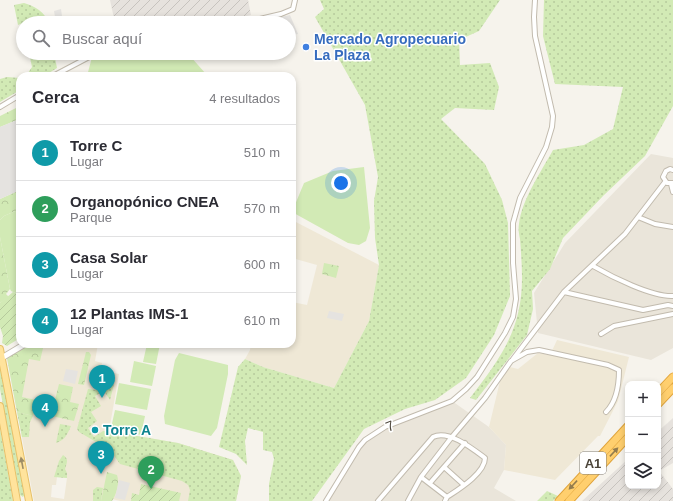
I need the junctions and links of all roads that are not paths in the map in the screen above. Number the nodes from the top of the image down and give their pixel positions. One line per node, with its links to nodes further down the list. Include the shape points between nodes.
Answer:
1 (295, 0): 3 (street, via 293,9)
2 (535, 0): 41 (street, 7, via 535,36 553,116 546,147 520,198 513,223 516,299 512,317 478,377 466,389 452,401 385,427 365,440)
3 (268, 16)
4 (83, 60): 5 (street)
5 (61, 72)
6 (16, 97): 7 (street)
7 (0, 107)
8 (673, 170): 9 (street, via 664,173)
9 (665, 182): 10 (street); 12 (street)
10 (672, 183): 11 (street)
11 (673, 192)
12 (638, 217): 13 (street); 14 (street)
13 (673, 228)
14 (593, 266): 15 (street); 16 (street, via 639,288)
15 (564, 292): 17 (street, via 643,310); 23 (street)
16 (673, 296)
17 (673, 306)
18 (673, 314): 19 (street, via 614,326)
19 (601, 334)
20 (19, 348): 22 (street)
21 (0, 349): 22 (main road)
22 (1, 359): 40 (main road, one-way to 22)
23 (511, 361): 29 (street, via 527,352 539,350 608,365 619,370 615,398); 31 (street, via 485,398)
24 (673, 377): 26 (highway)
25 (673, 388): 27 (highway)
26 (661, 390)
27 (661, 401)
28 (0, 406): 39 (main road)
29 (606, 412)
30 (625, 429): 44 (highway, A1, one-way to 44)
31 (451, 438): 33 (street); 35 (street); 42 (street, via 442,434 433,437)
32 (625, 440): 45 (highway, A1, one-way to 32)
33 (464, 443): 34 (street); 37 (street, via 485,458 485,462 474,477)
34 (444, 467): 36 (street); 37 (street)
35 (421, 477): 36 (street); 43 (street)
36 (430, 483): 38 (street)
37 (464, 485): 38 (street)
38 (446, 499)
39 (17, 501)
40 (29, 501)
41 (326, 501)
42 (378, 501)
43 (408, 501)
44 (559, 501)
45 (569, 501)

